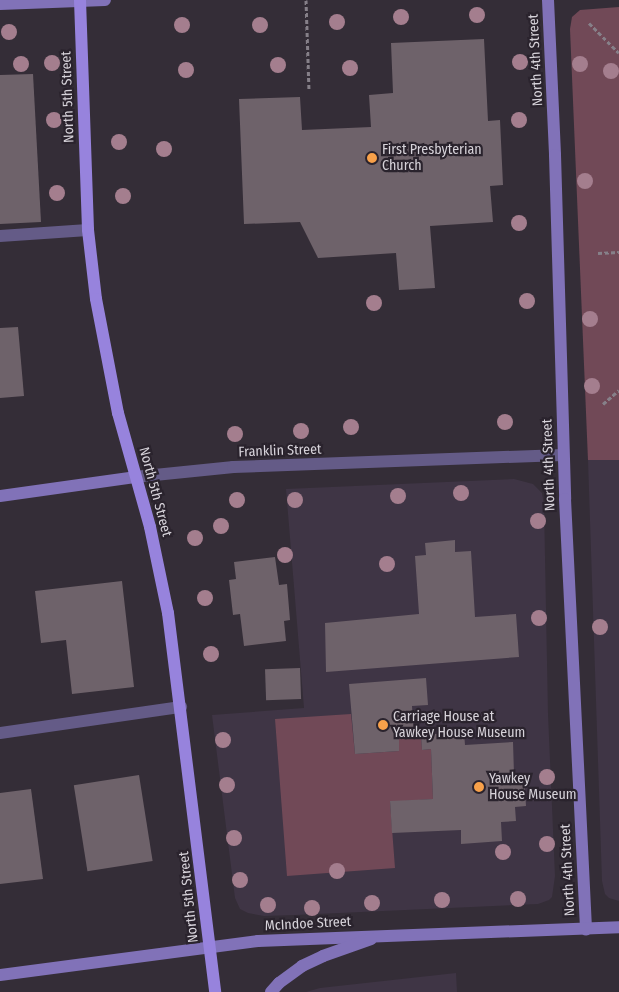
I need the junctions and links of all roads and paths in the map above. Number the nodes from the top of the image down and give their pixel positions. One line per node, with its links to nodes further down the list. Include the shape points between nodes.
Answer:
1 (105, 0): 4 (street)
2 (306, 0): 8 (path)
3 (548, 0): 15 (street, North 4th Street)
4 (80, 1): 5 (street); 9 (main road, North 5th Street)
5 (0, 4)
6 (590, 23): 7 (path)
7 (619, 53)
8 (309, 89)
9 (88, 230): 10 (street); 16 (main road, North 5th Street, via 98,308 118,413)
10 (0, 236)
11 (619, 252): 12 (path)
12 (598, 253)
13 (619, 390): 14 (path)
14 (603, 404)
15 (563, 455): 16 (street, Franklin Street, via 233,468); 21 (street, North 4th Street)
16 (136, 477): 17 (street, Franklin Street); 18 (main road, North 5th Street, via 168,613)
17 (0, 496)
18 (181, 706): 19 (street); 23 (main road, North 5th Street)
19 (0, 733)
20 (619, 927): 21 (street, McIndoe Street)
21 (586, 928): 22 (street, McIndoe Street)
22 (383, 935): 23 (street, McIndoe Street); 26 (street, via 302,966)
23 (209, 946): 24 (street, McIndoe Street); 25 (main road, North 5th Street)
24 (0, 975)
25 (215, 992)
26 (271, 992)

